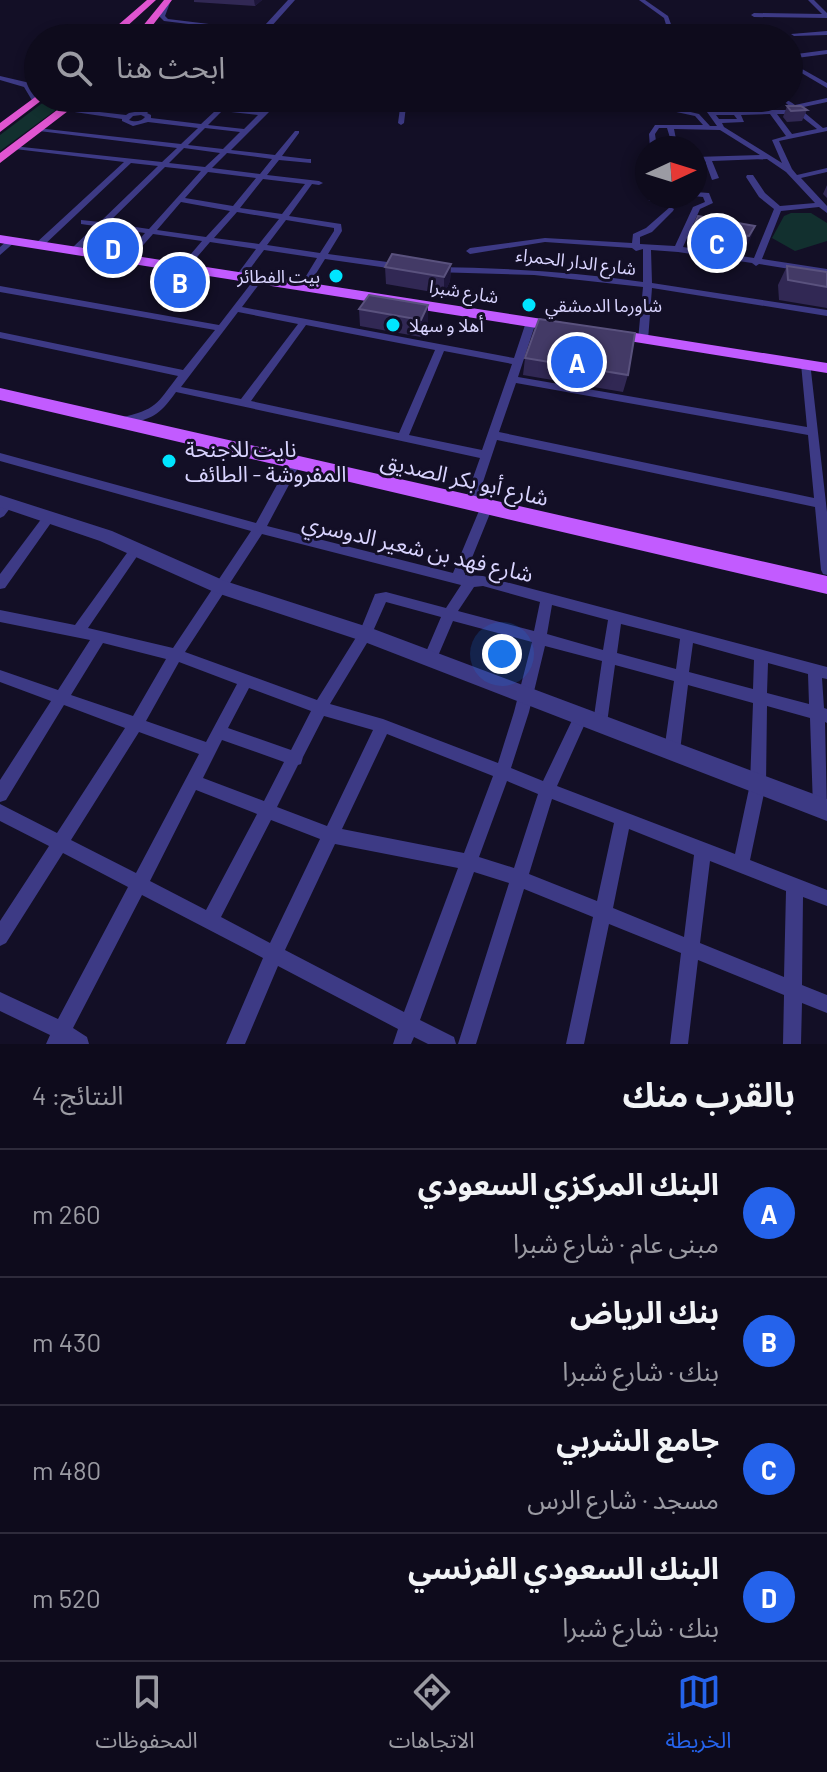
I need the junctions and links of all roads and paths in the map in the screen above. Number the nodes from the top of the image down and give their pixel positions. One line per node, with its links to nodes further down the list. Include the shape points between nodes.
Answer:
1 (152, 0): 10 (highway)
2 (168, 0): 9 (street, via 162,16); 13 (highway)
3 (283, 0): 16 (street)
4 (292, 0): 17 (street)
5 (642, 0): 18 (street)
6 (811, 0): 8 (street)
7 (754, 15): 8 (street)
8 (827, 16)
9 (176, 22): 14 (street); 15 (street)
10 (124, 24)
11 (132, 24): 12 (highway, via 147,17)
12 (144, 24)
13 (148, 24)
14 (159, 24)
15 (191, 24)
16 (266, 24)
17 (268, 24)
18 (668, 24)
19 (827, 33): 20 (street)
20 (803, 34)
21 (827, 52): 22 (street)
22 (815, 53): 23 (street); 24 (street)
23 (803, 55)
24 (827, 61)
25 (803, 72): 29 (street)
26 (0, 76): 27 (street); 28 (street)
27 (24, 77)
28 (24, 83)
29 (827, 86)
30 (827, 100): 31 (street)
31 (803, 107)
32 (24, 111): 49 (highway)
33 (61, 112): 56 (highway)
34 (77, 112): 47 (street)
35 (148, 112): 46 (street)
36 (218, 112): 51 (street)
37 (265, 112): 58 (street)
38 (403, 112): 48 (street)
39 (674, 112): 52 (street)
40 (680, 112): 55 (street, via 697,115)
41 (736, 112): 42 (street); 45 (street); 50 (street, via 742,121)
42 (755, 112): 43 (street)
43 (772, 112): 63 (street)
44 (801, 112): 57 (street)
45 (711, 113): 50 (street)
46 (145, 116): 47 (street); 51 (street)
47 (128, 120): 64 (street)
48 (401, 123)
49 (5, 125)
50 (720, 125): 55 (street); 67 (street)
51 (203, 126): 58 (street); 66 (street)
52 (658, 126): 53 (street); 60 (street)
53 (670, 127): 54 (street); 61 (street)
54 (698, 127): 55 (street); 62 (street)
55 (708, 127)
56 (39, 129): 64 (street); 68 (highway)
57 (825, 129): 63 (street)
58 (247, 131): 69 (street)
59 (297, 132): 71 (street)
60 (652, 136)
61 (673, 136)
62 (701, 136)
63 (790, 137): 65 (street)
64 (113, 138): 66 (street); 70 (street)
65 (776, 142): 67 (street); 79 (street)
66 (184, 145): 69 (street); 77 (street)
67 (747, 145): 72 (street)
68 (15, 147): 70 (street); 73 (highway)
69 (229, 151): 71 (street); 78 (street)
70 (88, 157): 75 (street)
71 (277, 157): 76 (street); 81 (street)
72 (767, 157): 74 (street); 79 (street)
73 (0, 159)
74 (708, 159): 84 (street)
75 (129, 161): 77 (street); 102 (street)
76 (308, 161)
77 (164, 164): 78 (street); 93 (street)
78 (206, 170): 81 (street); 85 (street)
79 (789, 170): 83 (street)
80 (827, 170): 83 (street)
81 (261, 176): 86 (street); 91 (street, via 314,183)
82 (750, 177): 90 (street)
83 (797, 177): 88 (street)
84 (715, 178)
85 (180, 200): 86 (street); 96 (street)
86 (236, 208): 91 (street); 98 (street)
87 (697, 208): 94 (street)
88 (824, 208): 90 (street)
89 (670, 209): 104 (street, via 636,236)
90 (778, 209): 100 (street)
91 (285, 216): 103 (street); 110 (street, via 338,226)
92 (84, 222): 93 (street)
93 (100, 225): 96 (street); 107 (street)
94 (688, 226): 95 (street); 106 (street)
95 (703, 229)
96 (150, 232): 98 (street); 111 (street)
97 (749, 237): 100 (street)
98 (209, 238): 103 (street); 113 (street)
99 (6, 240): 102 (main road, شارع شبرا); 109 (street)
100 (764, 240): 112 (street)
101 (512, 244): 104 (street, via 545,240); 108 (street); 115 (street)
102 (39, 245): 107 (main road, شارع شبرا)
103 (261, 245): 110 (street); 118 (street)
104 (636, 248): 105 (street)
105 (647, 249): 106 (street); 121 (street)
106 (678, 249): 112 (street)
107 (75, 250): 111 (main road, شارع شبرا)
108 (470, 251)
109 (0, 252)
110 (320, 256): 114 (street); 120 (street)
111 (126, 259): 113 (main road, شارع شبرا)
112 (756, 263): 117 (street)
113 (183, 268): 118 (main road, شارع شبرا)
114 (414, 268)
115 (501, 269): 116 (street, شارع الدار الحمراء); 121 (street, شارع الدار الحمراء)
116 (429, 270)
117 (827, 272)
118 (240, 276): 119 (main road, شارع شبرا)
119 (259, 279): 120 (main road, شارع شبرا); 123 (street)
120 (304, 286): 125 (main road, شارع شبرا)
121 (648, 286): 124 (street, شارع الدار الحمراء); 129 (street)
122 (0, 289): 127 (street)
123 (235, 309): 126 (street); 127 (street)
124 (827, 313)
125 (531, 322): 129 (main road, شارع شبرا); 131 (street)
126 (303, 323): 130 (street); 138 (street)
127 (222, 328): 134 (street)
128 (0, 335): 134 (street)
129 (643, 340): 132 (main road, شارع شبرا)
130 (441, 347): 131 (street); 144 (street)
131 (518, 362): 135 (street)
132 (806, 364): 133 (main road, شارع شبرا); 139 (street)
133 (827, 368)
134 (185, 374): 136 (street)
135 (512, 379): 142 (street); 143 (street)
136 (176, 389): 138 (street); 141 (street, via 158,409)
137 (0, 394): 141 (main road, شارع أبو بكر الصديق)
138 (244, 403): 144 (street)
139 (811, 412): 140 (street); 142 (street)
140 (827, 415)
141 (124, 421): 147 (main road, شارع أبو بكر الصديق)
142 (813, 432): 149 (street)
143 (493, 435): 145 (street); 149 (street)
144 (403, 436): 145 (street)
145 (486, 455): 148 (street)
146 (0, 457): 153 (street, شارع فهد بن شعير الدوسري)
147 (294, 464): 148 (main road, شارع أبو بكر الصديق); 153 (street)
148 (479, 504): 156 (street); 158 (main road, شارع أبو بكر الصديق)
149 (820, 504): 152 (street)
150 (3, 506): 151 (street)
151 (49, 517): 154 (street); 157 (street)
152 (825, 524): 155 (street)
153 (259, 529): 156 (street, شارع فهد بن شعير الدوسري); 159 (street)
154 (136, 549): 159 (street); 164 (street)
155 (827, 570)
156 (463, 580): 160 (street, شارع فهد بن شعير الدوسري); 161 (street)
157 (0, 584)
158 (827, 585)
159 (220, 587): 165 (street); 169 (street)
160 (547, 598): 163 (street, شارع فهد بن شعير الدوسري); 168 (street)
161 (449, 614): 165 (street, via 380,598); 168 (street); 172 (street)
162 (0, 616): 164 (street)
163 (615, 616): 166 (street, شارع فهد بن شعير الدوسري); 170 (street)
164 (78, 631): 167 (street)
165 (365, 634): 172 (street); 180 (street)
166 (687, 635): 171 (street, شارع فهد بن شعير الدوسري); 175 (street)
167 (100, 636): 169 (street); 178 (street)
168 (541, 638): 170 (street); 177 (street)
169 (176, 655): 176 (street); 184 (street)
170 (608, 656): 175 (street); 183 (street)
171 (761, 656): 173 (street, شارع فهد بن شعير الدوسري); 179 (street)
172 (430, 659): 177 (street)
173 (821, 671): 181 (street)
174 (0, 676): 178 (street)
175 (680, 676): 179 (street); 188 (street)
176 (245, 682): 180 (street); 186 (street)
177 (525, 695): 182 (street); 190 (street)
178 (62, 697): 184 (street); 194 (street)
179 (758, 698): 181 (street); 192 (street)
180 (320, 708): 185 (street); 189 (street)
181 (822, 714): 195 (street)
182 (581, 717): 183 (street); 193 (street)
183 (600, 723): 188 (street)
184 (136, 724): 187 (street); 200 (street)
185 (383, 726): 190 (street); 199 (street)
186 (218, 732): 187 (street); 189 (street)
187 (208, 750): 191 (street)
188 (672, 751): 192 (street)
189 (296, 759): 196 (street)
190 (501, 772): 193 (street); 202 (street)
191 (192, 781): 196 (street); 205 (street)
192 (758, 784): 195 (street); 203 (street)
193 (547, 790): 198 (street); 204 (street)
194 (0, 794)
195 (824, 808)
196 (268, 811): 199 (street); 209 (street)
197 (0, 812): 200 (street)
198 (623, 819): 201 (street); 208 (street)
199 (330, 835): 202 (street); 212 (street)
200 (61, 843): 205 (street); 210 (street)
201 (703, 850): 203 (street); 211 (street)
202 (468, 862): 204 (street); 216 (street)
203 (741, 865): 206 (street)
204 (519, 878): 208 (street); 222 (street)
205 (137, 883): 209 (street); 217 (street)
206 (795, 886): 207 (street); 213 (street)
207 (827, 898)
208 (604, 910): 211 (street); 223 (street)
209 (210, 921): 212 (street)
210 (0, 937)
211 (691, 946): 213 (street); 224 (street)
212 (274, 954): 216 (street); 219 (street)
213 (793, 990): 215 (street); 225 (street)
214 (0, 1001): 217 (street)
215 (827, 1004)
216 (409, 1024): 220 (street); 221 (street)
217 (59, 1038): 218 (street)
218 (80, 1044)
219 (235, 1044)
220 (402, 1044)
221 (447, 1044)
222 (467, 1044)
223 (575, 1044)
224 (679, 1044)
225 (792, 1044)

